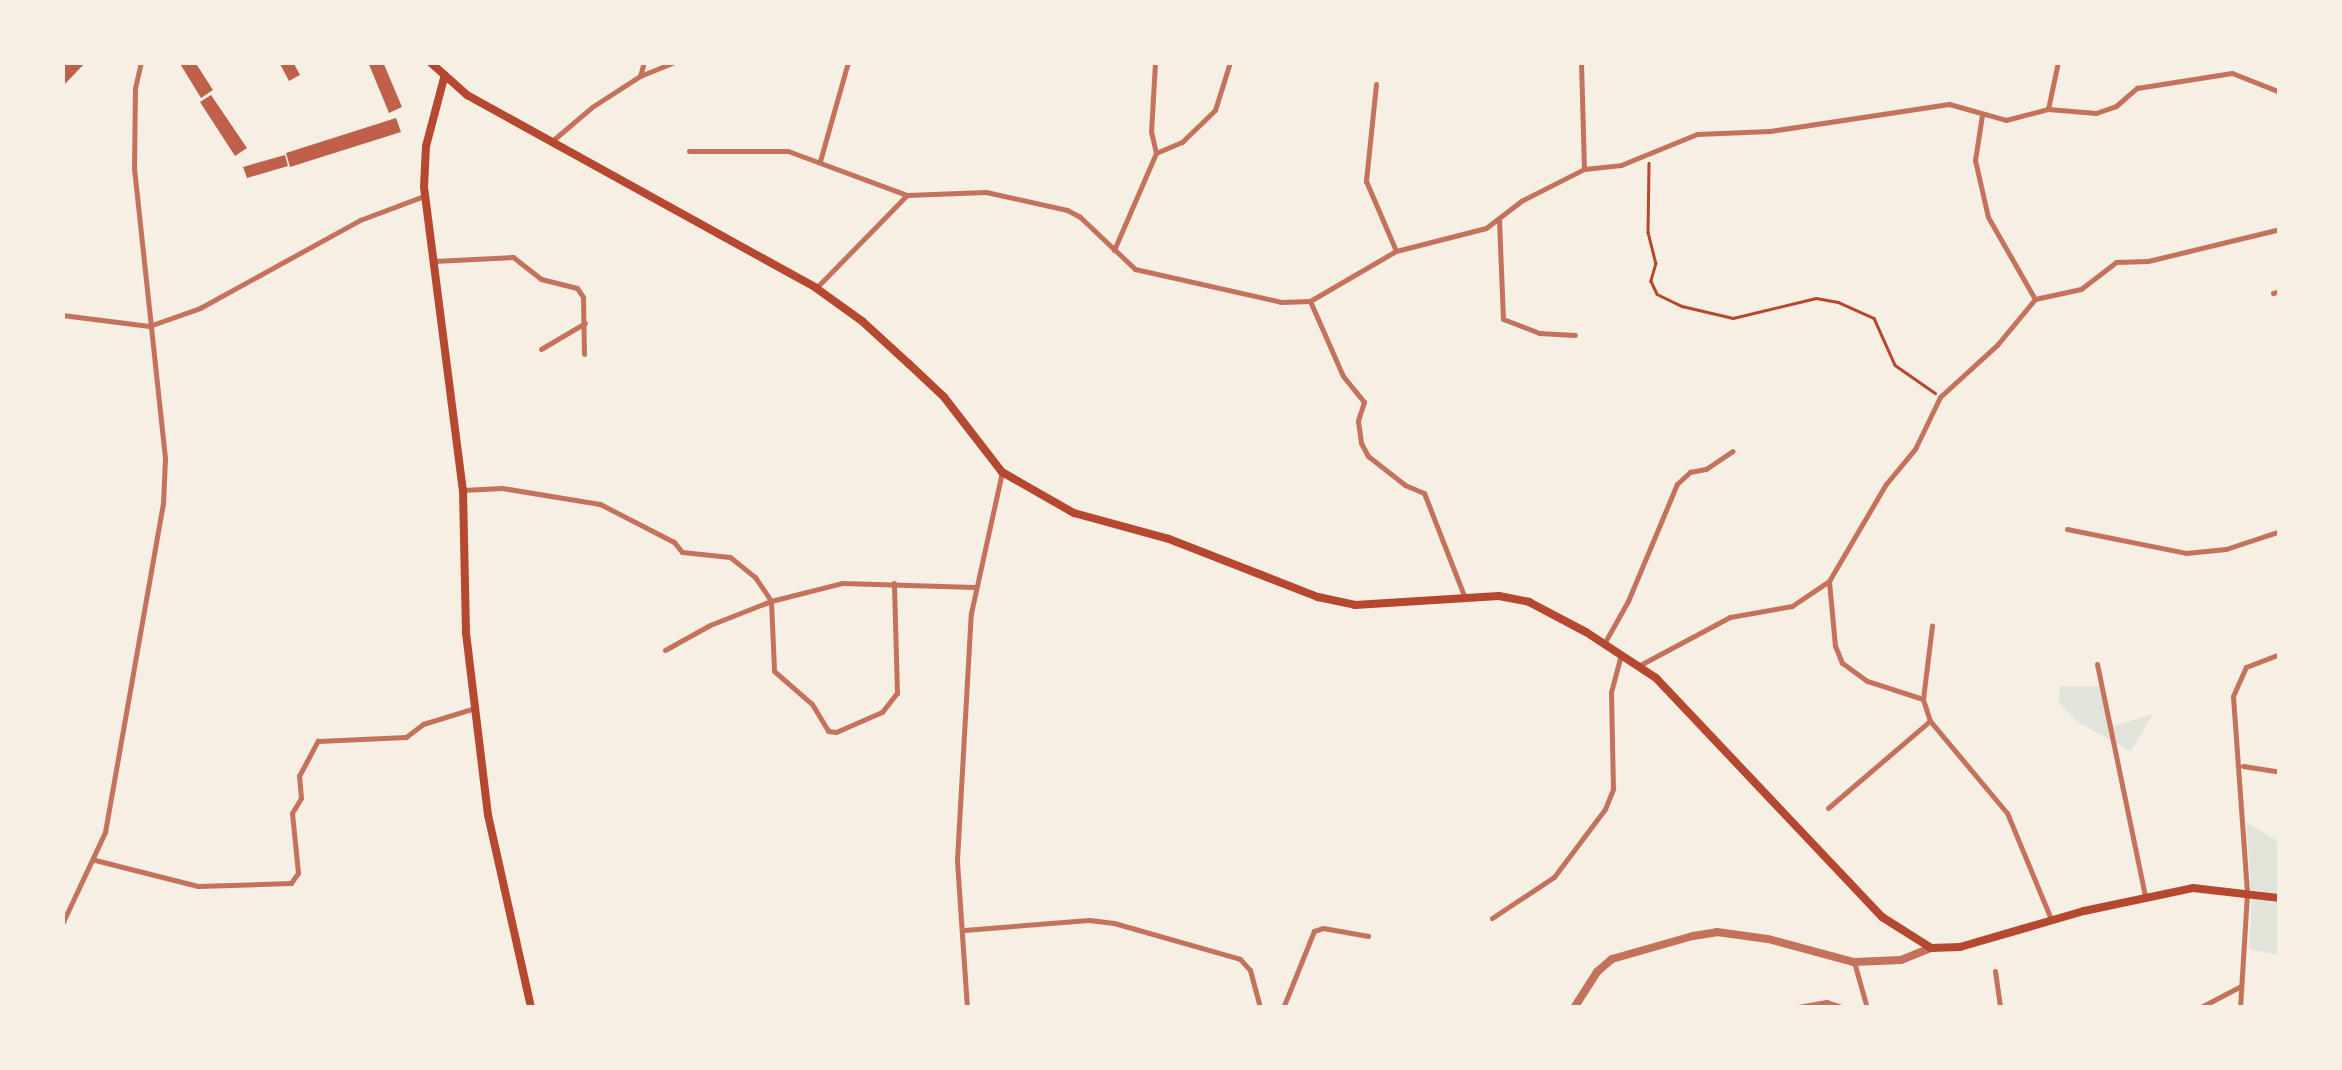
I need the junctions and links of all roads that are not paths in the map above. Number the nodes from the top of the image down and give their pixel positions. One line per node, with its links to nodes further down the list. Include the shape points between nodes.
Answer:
1 (140, 62): 33 (street, via 133,145)
2 (430, 62): 11 (main road)
3 (644, 62): 10 (street)
4 (675, 62): 10 (street)
5 (848, 62): 19 (street)
6 (1155, 62): 18 (street)
7 (1230, 62): 18 (street, via 1216,110 1182,142)
8 (1582, 62): 20 (street)
9 (2058, 62): 14 (street)
10 (640, 76): 16 (street)
11 (444, 78): 16 (main road); 22 (main road, via 424,159)
12 (1376, 84): 26 (street, via 1366,181)
13 (2279, 95): 14 (street, via 2232,73 2137,88 2096,112)
14 (2048, 108): 15 (street, via 2006,120)
15 (1982, 114): 20 (street, via 1949,104 1770,131 1697,134 1621,165); 29 (street, via 1976,160 1988,217)
16 (552, 141): 28 (main road)
17 (689, 151): 19 (street, via 788,151)
18 (1156, 154): 25 (street)
19 (820, 160): 21 (street)
20 (1584, 169): 23 (street, via 1520,201)
21 (907, 195): 25 (street, via 986,192 1067,210); 28 (street)
22 (425, 196): 27 (main road); 33 (street, via 360,220 200,308)
23 (1500, 220): 26 (street); 34 (street, via 1503,319 1539,333)
24 (2280, 229): 29 (street, via 2182,254 2116,262 2081,288)
25 (1114, 250): 30 (street, via 1134,268 1281,302)
26 (1396, 251): 30 (street)
27 (434, 261): 32 (street, via 513,257 541,279 578,288); 39 (main road)
28 (816, 288): 38 (main road, via 944,397)
29 (2034, 299): 42 (street, via 1997,345 1940,397)
30 (1310, 301): 45 (street, via 1344,376 1364,402 1358,421 1368,456 1424,494)
31 (62, 315): 33 (street)
32 (585, 323): 35 (street); 36 (street)
33 (150, 326): 60 (street, via 165,458 163,504)
34 (1575, 335)
35 (541, 349)
36 (584, 354)
37 (1733, 451): 48 (street, via 1682,476)
38 (1002, 472): 44 (street); 45 (main road, via 1074,513 1168,538 1318,597 1355,605)
39 (463, 490): 46 (street, via 531,491 600,504 682,552 730,556); 55 (main road)
40 (2067, 529): 41 (street, via 2186,553 2226,550)
41 (2280, 531)
42 (1829, 581): 53 (street, via 1792,606 1730,617); 54 (street, via 1842,662 1867,681)
43 (894, 583): 44 (street); 46 (street, via 842,584); 46 (street, via 896,693 882,712 836,732 774,671)
44 (975, 586): 67 (street, via 957,860)
45 (1464, 598): 48 (main road, via 1528,602)
46 (771, 601): 49 (street)
47 (1932, 626): 54 (street)
48 (1604, 644): 50 (main road)
49 (665, 650)
50 (1621, 654): 53 (main road); 64 (street, via 1610,692 1613,789 1605,809 1554,877)
51 (2280, 654): 57 (street, via 2239,677 2233,714)
52 (2098, 664): 62 (street)
53 (1640, 665): 69 (main road, via 1882,917)
54 (1922, 699): 56 (street)
55 (475, 708): 60 (street, via 423,724 406,737 318,742 300,770 293,809 298,873 292,883 198,886); 73 (main road, via 488,815)
56 (1930, 721): 59 (street); 65 (street, via 1998,797)
57 (2242, 766): 58 (street); 61 (street)
58 (2280, 772)
59 (1828, 808)
60 (96, 860): 66 (street)
61 (2247, 892): 62 (main road, via 2193,888); 63 (main road); 72 (street)
62 (2145, 896): 65 (main road)
63 (2280, 898)
64 (1492, 918)
65 (2051, 919): 69 (main road, via 1960,947)
66 (62, 924)
67 (964, 930): 74 (street); 75 (street, via 1114,923 1240,959 1250,970)
68 (1368, 936): 76 (street, via 1314,931)
69 (1930, 948): 70 (street, via 1901,960)
70 (1854, 962): 77 (street, via 1768,938 1717,932 1612,959); 80 (street)
71 (1995, 971): 81 (street)
72 (2241, 986): 82 (street); 83 (street)
73 (531, 1008)
74 (967, 1008)
75 (1260, 1008)
76 (1283, 1008)
77 (1574, 1008)
78 (1792, 1008): 79 (street, via 1826,1002)
79 (1845, 1008)
80 (1867, 1008)
81 (2000, 1008)
82 (2199, 1008)
83 (2240, 1008)

